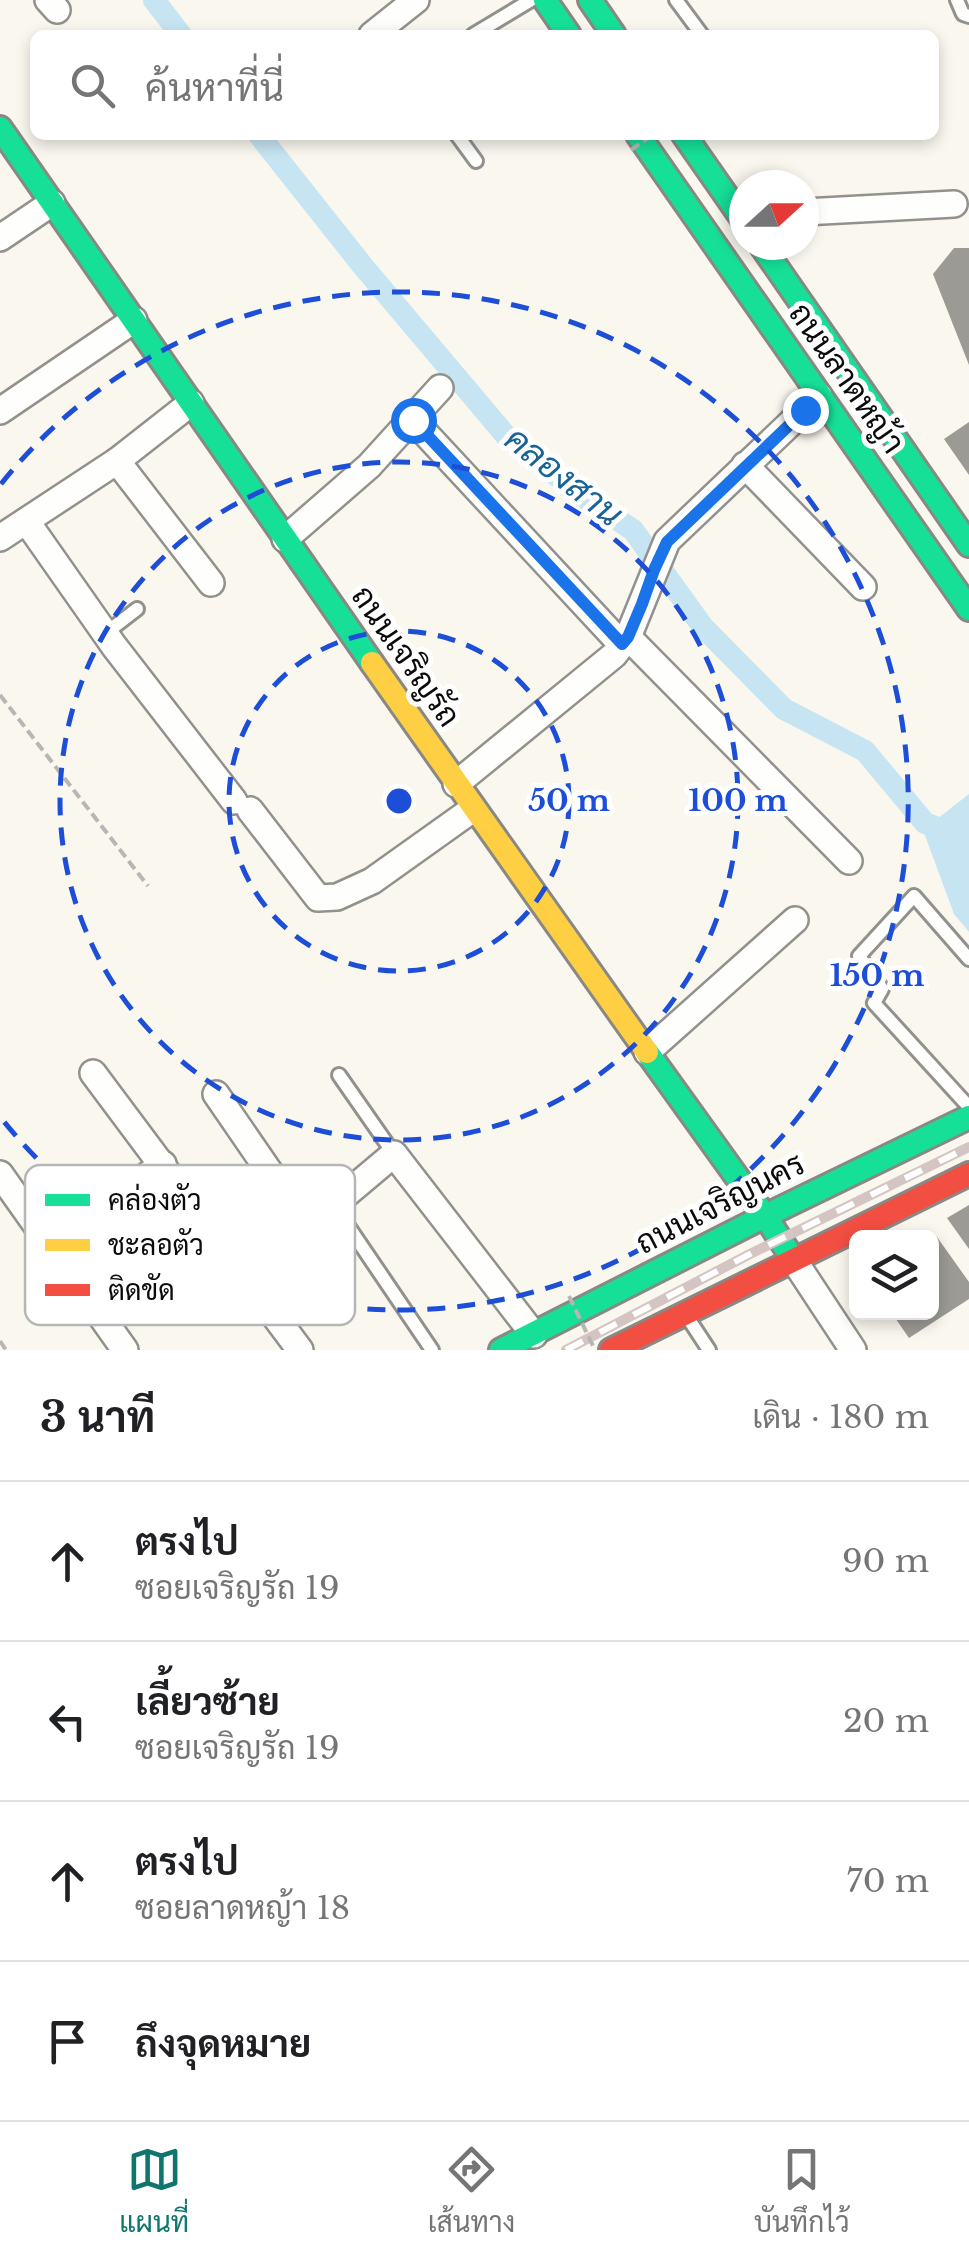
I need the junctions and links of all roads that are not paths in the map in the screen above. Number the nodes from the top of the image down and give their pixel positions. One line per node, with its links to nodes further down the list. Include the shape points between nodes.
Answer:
1 (416, 0): 8 (street)
2 (531, 0): 9 (lane)
3 (544, 0): 10 (main road)
4 (590, 0): 11 (main road)
5 (676, 0): 12 (lane)
6 (958, 0): 7 (lane)
7 (969, 16)
8 (378, 30)
9 (481, 30)
10 (565, 30)
11 (611, 30)
12 (698, 30)
13 (0, 128): 19 (main road, ถนนเจริญรัถ)
14 (461, 140): 17 (lane)
15 (692, 140): 18 (main road)
16 (635, 142): 26 (main road, ถนนลาดหญ้า)
17 (476, 161)
18 (729, 196)
19 (52, 202): 22 (street); 24 (main road, ถนนเจริญรัถ)
20 (954, 204): 21 (street)
21 (819, 211)
22 (0, 238)
23 (771, 260): 35 (main road, ถนนลาดหญ้า)
24 (134, 320): 27 (main road, ถนนเจริญรัถ); 28 (street)
25 (440, 388): 29 (street)
26 (819, 396): 31 (street); 38 (main road, ถนนลาดหญ้า)
27 (191, 403): 30 (street); 34 (main road, ถนนเจริญรัถ)
28 (0, 411)
29 (413, 420): 34 (street); 41 (street)
30 (116, 460): 32 (street); 36 (street)
31 (745, 465): 37 (street); 41 (street, via 667,542)
32 (27, 522): 33 (street); 40 (street)
33 (0, 538)
34 (285, 539): 42 (main road, ถนนเจริญรัถ)
35 (969, 545)
36 (211, 583)
37 (863, 587)
38 (969, 609)
39 (137, 610): 40 (lane)
40 (106, 634): 43 (street, via 318,898 372,881)
41 (625, 641): 42 (street); 44 (street)
42 (456, 784): 43 (main road, ถนนเจริญรัถ)
43 (473, 808): 47 (main road, ถนนเจริญรัถ)
44 (849, 861)
45 (795, 920): 47 (street)
46 (969, 959): 50 (lane, via 914,896 858,956 882,989 874,1003)
47 (647, 1052): 61 (main road, ถนนเจริญรัถ)
48 (94, 1073): 55 (street)
49 (339, 1075): 54 (lane)
50 (963, 1091): 52 (lane)
51 (216, 1094): 56 (street)
52 (969, 1108)
53 (969, 1117): 61 (main road, ถนนเจริญนคร)
54 (394, 1154): 59 (street); 67 (street)
55 (163, 1164)
56 (264, 1165)
57 (0, 1174): 60 (street)
58 (969, 1174): 63 (main road)
59 (355, 1187)
60 (25, 1210)
61 (765, 1216): 63 (main road, ถนนเจริญรัถ); 67 (main road, ถนนเจริญนคร)
62 (355, 1236): 71 (lane)
63 (793, 1260): 64 (main road); 74 (street)
64 (686, 1315): 68 (main road); 73 (lane)
65 (107, 1325): 69 (street)
66 (282, 1325): 70 (street)
67 (534, 1334): 72 (main road, ถนนเจริญนคร)
68 (629, 1346)
69 (125, 1350)
70 (300, 1350)
71 (432, 1350)
72 (501, 1350)
73 (709, 1350)
74 (853, 1350)

